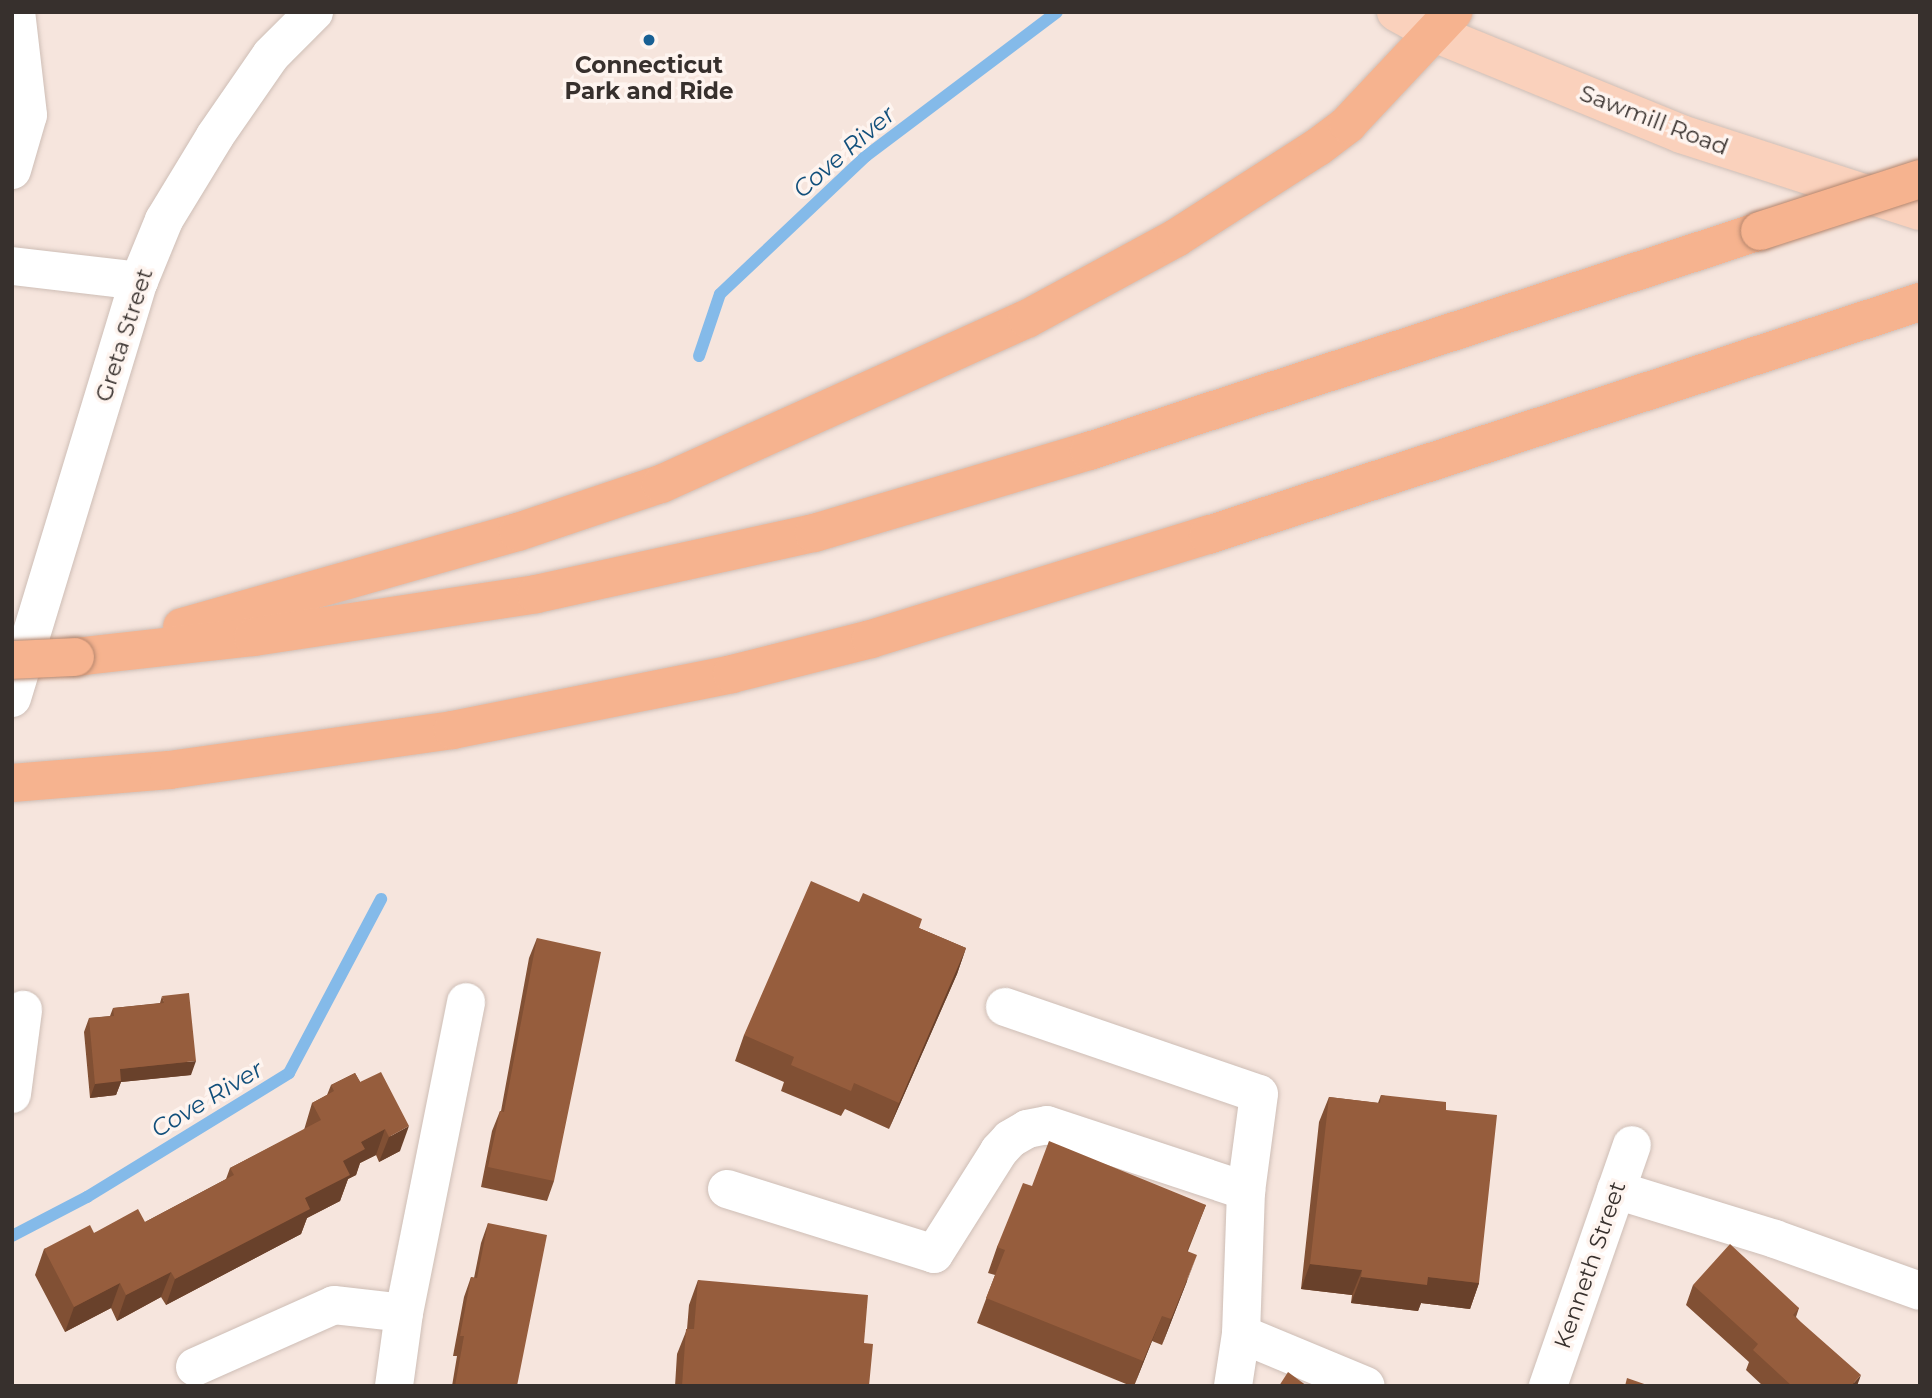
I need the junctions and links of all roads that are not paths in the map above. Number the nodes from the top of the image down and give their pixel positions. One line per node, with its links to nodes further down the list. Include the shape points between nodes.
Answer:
1 (16, 12): 5 (street, via 28,115)
2 (314, 12): 9 (street, Greta Street, via 271,55 215,135 164,220)
3 (1396, 12): 4 (main road, Sawmill Road)
4 (1444, 22): 7 (main road, Sawmill Road, via 1681,134); 11 (highway, via 1348,124 1318,147 1176,238 1027,319 798,425 578,514)
5 (12, 170)
6 (1920, 179): 11 (highway, bridge, via 1076,455 814,533 536,594 253,637)
7 (1920, 211)
8 (12, 266): 9 (street)
9 (139, 281): 13 (street, Greta Street)
10 (1920, 302): 14 (highway, via 1209,535 871,639 732,674 453,730 182,769)
11 (75, 656): 12 (highway, bridge)
12 (12, 660)
13 (12, 698)
14 (25, 782)
15 (466, 1002): 24 (street)
16 (1005, 1007): 22 (street, via 1259,1094)
17 (23, 1010): 18 (street)
18 (12, 1094)
19 (1632, 1145): 21 (street, Kenneth Street)
20 (727, 1189): 22 (street, via 934,1254 999,1151 1027,1129 1047,1125)
21 (1616, 1190): 23 (street, via 1775,1238); 30 (street, Kenneth Street)
22 (1246, 1191): 25 (street)
23 (1920, 1291)
24 (404, 1313): 26 (street, via 334,1304); 27 (street)
25 (1241, 1334): 28 (street); 29 (street)
26 (195, 1367)
27 (394, 1386)
28 (1233, 1386)
29 (1366, 1386)
30 (1548, 1386)

